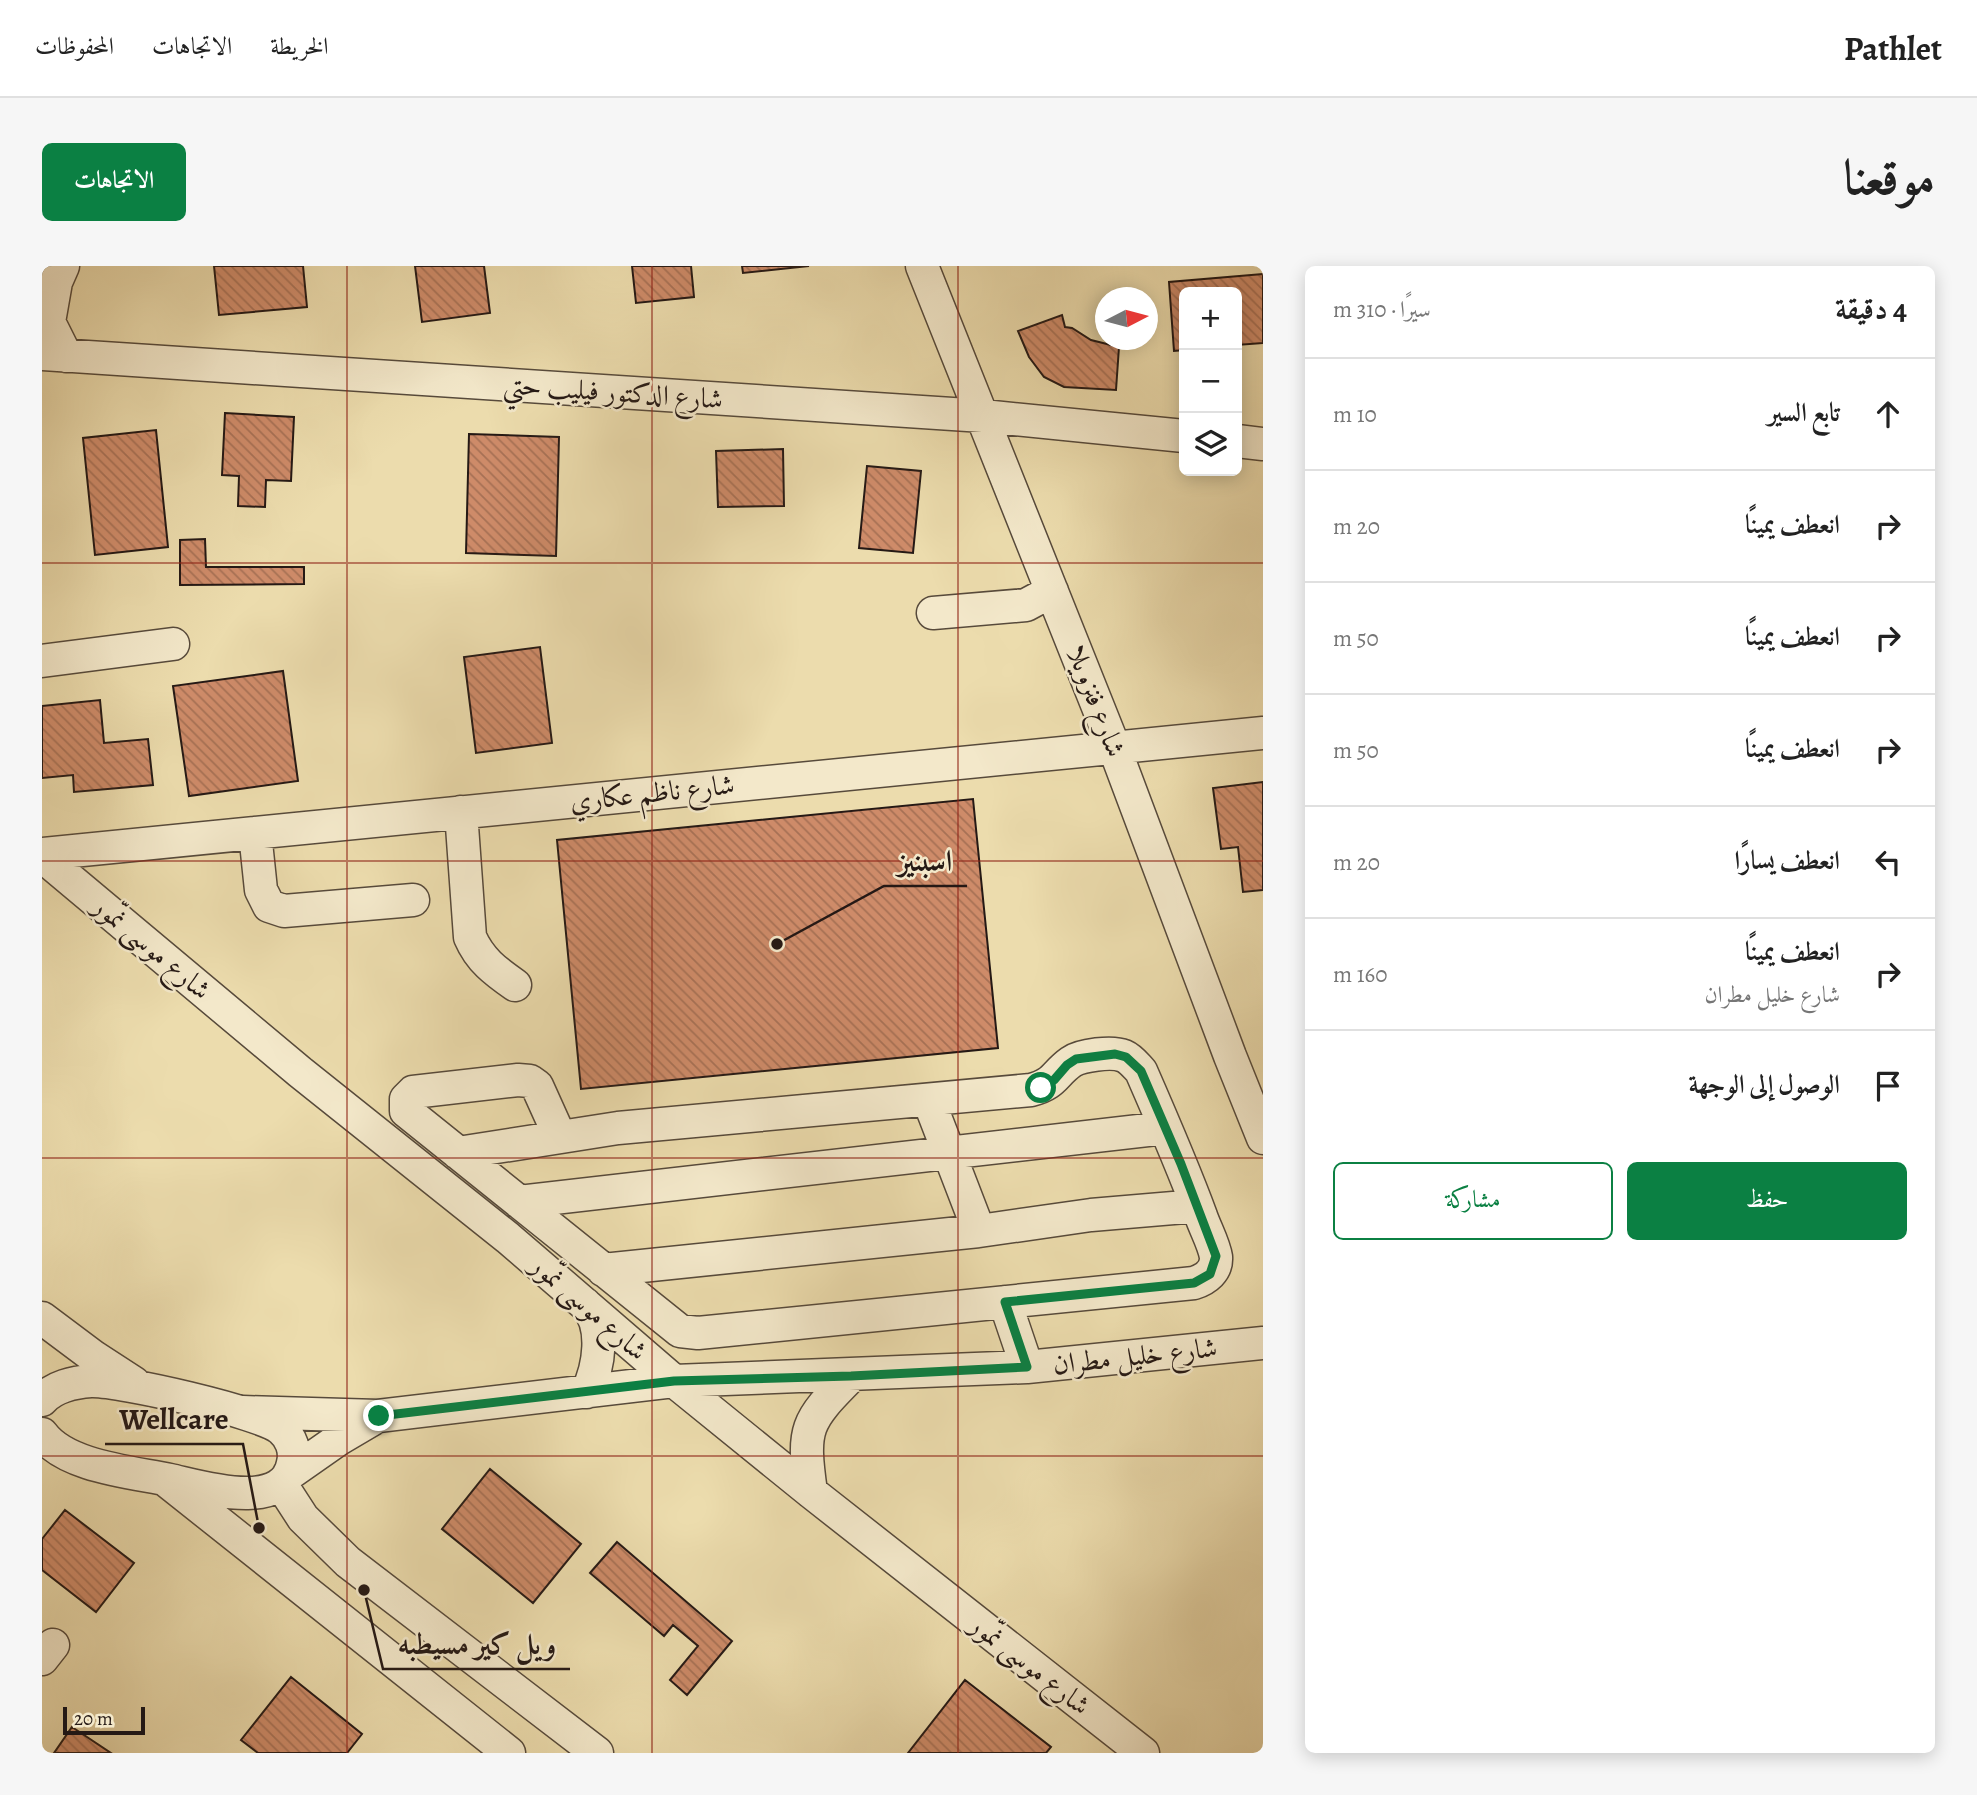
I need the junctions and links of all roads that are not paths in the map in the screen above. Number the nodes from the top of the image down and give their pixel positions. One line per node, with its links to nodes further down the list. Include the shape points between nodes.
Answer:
1 (63, 266): 3 (street, via 49,322)
2 (922, 266): 4 (street, شارع فنزويلا)
3 (54, 355): 4 (street, شارع الدكتور فيليب حتي)
4 (983, 416): 5 (street, شارع الدكتور فيليب حتي); 8 (street, شارع فنزويلا)
5 (1179, 436)
6 (1242, 442): 7 (street)
7 (1263, 444)
8 (1052, 591): 9 (street, via 1026,605); 13 (street, شارع فنزويلا)
9 (933, 613)
10 (173, 644): 11 (street)
11 (42, 661)
12 (1263, 733): 13 (street, شارع ناظم عكاري)
13 (1114, 747): 14 (street, شارع ناظم عكاري); 22 (street, شارع فنزويلا)
14 (461, 812): 15 (street, شارع ناظم عكاري); 18 (street, via 470,937 488,966)
15 (255, 833): 16 (street, شارع ناظم عكاري); 17 (street, via 261,890 269,906 284,911)
16 (42, 855): 29 (street, شارع موسى نمّور)
17 (413, 900)
18 (515, 985)
19 (929, 1101): 20 (street, via 1041,1088 1076,1059 1115,1054 1126,1057 1141,1071); 21 (street); 24 (street)
20 (1165, 1128): 24 (street); 26 (street)
21 (560, 1137): 23 (street); 23 (street, via 541,1092 530,1081 409,1095 406,1111)
22 (1263, 1138)
23 (458, 1153): 25 (street)
24 (949, 1153): 25 (street); 27 (street)
25 (519, 1202): 28 (street)
26 (1197, 1206): 27 (street); 30 (street, via 1216,1256 1204,1280)
27 (979, 1231): 28 (street)
28 (603, 1270): 30 (street, via 674,1328 688,1333)
29 (581, 1300): 35 (street, شارع موسى نمّور); 37 (street, via 589,1307 598,1345)
30 (1005, 1302): 33 (street)
31 (42, 1318): 36 (street)
32 (1263, 1343): 33 (street, شارع خليل مطران)
33 (1027, 1367): 34 (street, شارع خليل مطران)
34 (851, 1376): 35 (street, شارع خليل مطران); 46 (street, via 812,1420 806,1447)
35 (674, 1381): 37 (street, شارع خليل مطران); 46 (street, شارع موسى نمّور)
36 (147, 1390): 38 (street, via 91,1381 55,1390); 39 (street)
37 (587, 1392): 40 (street, شارع خليل مطران)
38 (42, 1400)
39 (243, 1412): 40 (street, شارع خليل مطران); 45 (street, via 273,1423 285,1433 293,1464)
40 (379, 1416): 45 (street, شارع خليل مطران)
41 (42, 1434): 42 (street, via 60,1451)
42 (84, 1461): 43 (street); 44 (street)
43 (42, 1464)
44 (164, 1479): 45 (street, via 240,1493 265,1490); 48 (street)
45 (285, 1479): 47 (street, via 303,1518)
46 (811, 1492): 51 (street, شارع موسى نمّور)
47 (322, 1539): 48 (street); 49 (street)
48 (292, 1579): 50 (street)
49 (584, 1749)
50 (509, 1753)
51 (1143, 1753)

